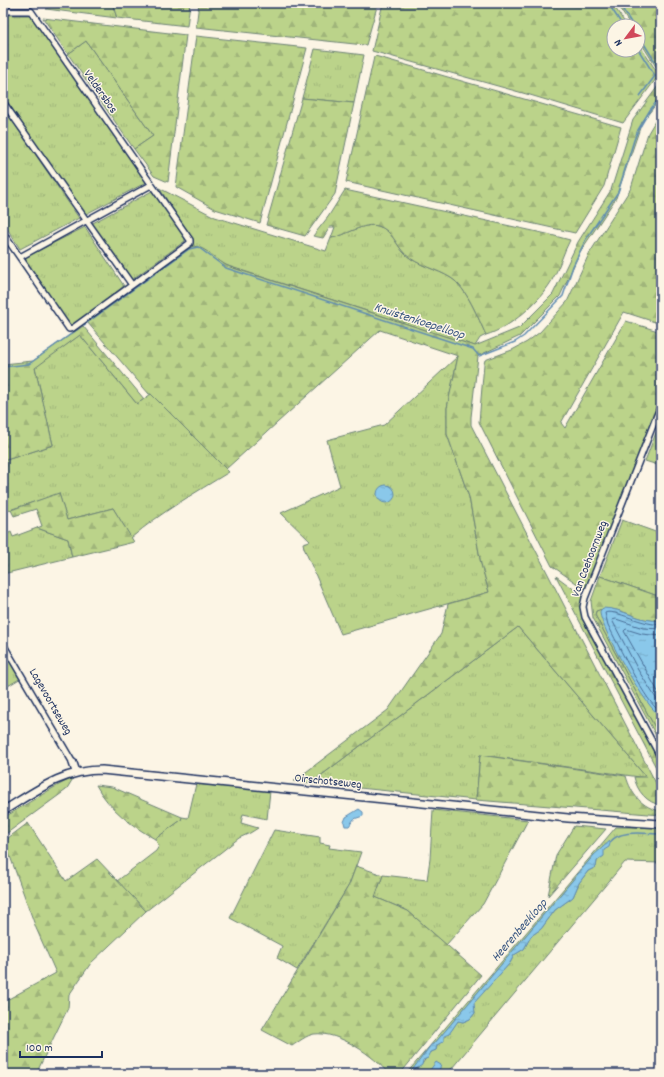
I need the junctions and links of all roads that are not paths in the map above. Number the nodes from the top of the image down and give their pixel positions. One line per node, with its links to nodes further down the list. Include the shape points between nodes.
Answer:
1 (3, 11): 3 (street, Veldersbos, via 31,11)
2 (3, 102): 4 (street)
3 (151, 185): 4 (street); 7 (street, Veldersbos, via 190,243)
4 (85, 221): 6 (street); 7 (street)
5 (3, 233): 6 (street, Veldersbos)
6 (20, 257): 7 (street, Veldersbos, via 70,329)
7 (132, 285)
8 (661, 405): 10 (street, Van Coehoornweg, via 583,607 585,617)
9 (3, 644): 11 (street, Lagevoortseweg)
10 (661, 758)
11 (73, 763): 12 (street, Lagevoortseweg)
12 (76, 772): 13 (street, Oirschotseweg, via 53,781); 14 (street, Oirschotseweg, via 102,770 568,818)
13 (3, 811)
14 (661, 824)

